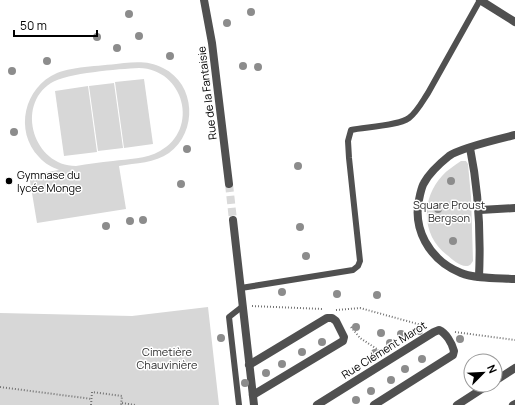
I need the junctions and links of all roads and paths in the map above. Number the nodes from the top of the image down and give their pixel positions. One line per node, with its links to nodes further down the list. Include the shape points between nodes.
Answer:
1 (204, 0): 6 (street, Rue de la Fantaisie, via 212,43)
2 (480, 0): 3 (street); 12 (lane, via 419,107 408,118 390,124 351,130 348,141 360,261 358,266 353,270)
3 (515, 22)
4 (515, 135): 5 (street)
5 (470, 148): 8 (street); 10 (street, via 450,155 433,170 423,184 417,206 423,236 436,258 462,274)
6 (229, 184)
7 (515, 208): 8 (street)
8 (480, 210): 10 (street)
9 (233, 220): 12 (street)
10 (479, 276): 11 (street)
11 (515, 279)
12 (240, 288): 13 (street)
13 (243, 306): 14 (path); 20 (street); 30 (lane, via 229,316)
14 (328, 309)
15 (340, 315): 17 (path, via 335,310 360,308)
16 (350, 327): 19 (path, via 360,338)
17 (439, 330): 18 (path); 19 (street, Rue Clément Marot); 33 (street, Rue Clément Marot, via 444,332 453,347 453,355)
18 (515, 340)
19 (392, 358): 32 (street, Rue Clément Marot)
20 (249, 365): 25 (street); 25 (street, via 327,318 336,321 344,337 343,341)
21 (515, 368): 22 (street)
22 (503, 376)
23 (0, 387): 26 (path)
24 (476, 393): 34 (street)
25 (253, 394): 31 (street)
26 (92, 399): 27 (path, via 92,392 122,396); 28 (path)
27 (121, 404): 29 (path)
28 (91, 405)
29 (135, 405)
30 (239, 405)
31 (254, 405)
32 (317, 405)
33 (374, 405)
34 (457, 405)

